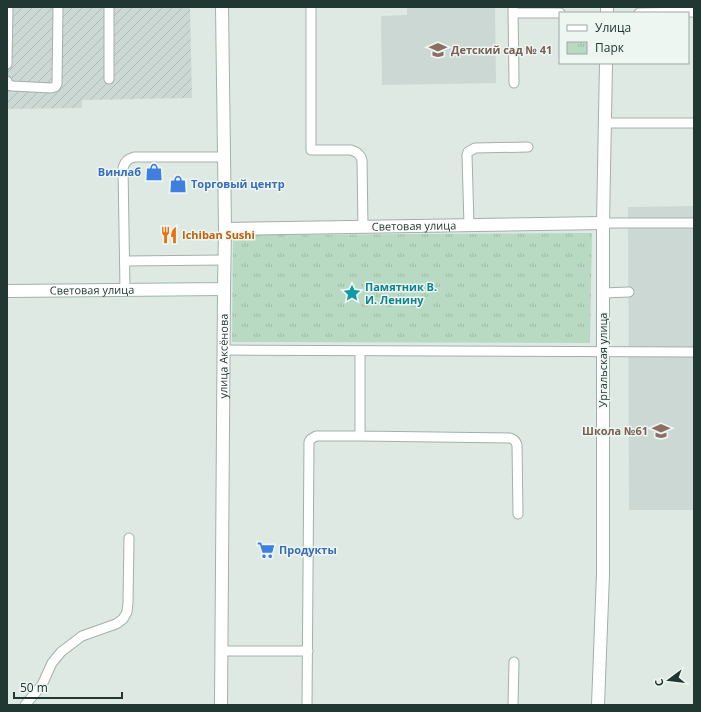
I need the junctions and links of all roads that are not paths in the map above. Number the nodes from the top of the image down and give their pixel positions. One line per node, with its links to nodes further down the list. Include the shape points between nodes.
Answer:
1 (8, 7): 8 (lane)
2 (58, 7): 11 (lane, via 55,87 13,86)
3 (110, 7): 10 (lane)
4 (222, 7): 16 (street, улица Аксёнова)
5 (311, 7): 20 (lane, via 311,150 351,150 360,156)
6 (513, 10): 7 (lane); 12 (lane)
7 (559, 13)
8 (7, 64)
9 (606, 64): 13 (street, Ургальская улица)
10 (109, 80)
11 (7, 82)
12 (514, 83)
13 (605, 123): 14 (lane); 17 (street, Ургальская улица)
14 (694, 123)
15 (528, 147): 19 (lane, via 475,148 468,152)
16 (224, 157): 21 (street, улица Аксёнова); 23 (lane, via 128,159 123,168)
17 (603, 223): 18 (lane); 19 (street, Световая улица); 27 (street, Ургальская улица)
18 (694, 223)
19 (468, 225): 20 (street, Световая улица)
20 (362, 226): 21 (street, Световая улица)
21 (225, 228): 22 (street, улица Аксёнова)
22 (224, 260): 23 (lane); 24 (street, улица Аксёнова)
23 (125, 261): 25 (lane)
24 (224, 289): 25 (street, Световая улица); 29 (street, улица Аксёнова)
25 (125, 290): 26 (street, Световая улица)
26 (7, 291)
27 (603, 292): 28 (lane); 31 (street, Ургальская улица)
28 (629, 292)
29 (224, 350): 30 (lane); 36 (street, улица Аксёнова)
30 (360, 351): 31 (lane); 33 (lane)
31 (603, 352): 32 (lane); 43 (street, Ургальская улица, via 603,574)
32 (694, 352)
33 (360, 436): 34 (lane, via 513,439 517,445); 37 (lane, via 316,436 309,442)
34 (518, 514)
35 (128, 538): 39 (lane, via 127,612 116,624 82,636 61,652 52,663 42,685)
36 (222, 650): 37 (lane); 40 (street, улица Аксёнова)
37 (308, 651): 41 (lane)
38 (514, 662): 42 (lane)
39 (25, 705)
40 (221, 705)
41 (307, 705)
42 (513, 705)
43 (598, 705)

